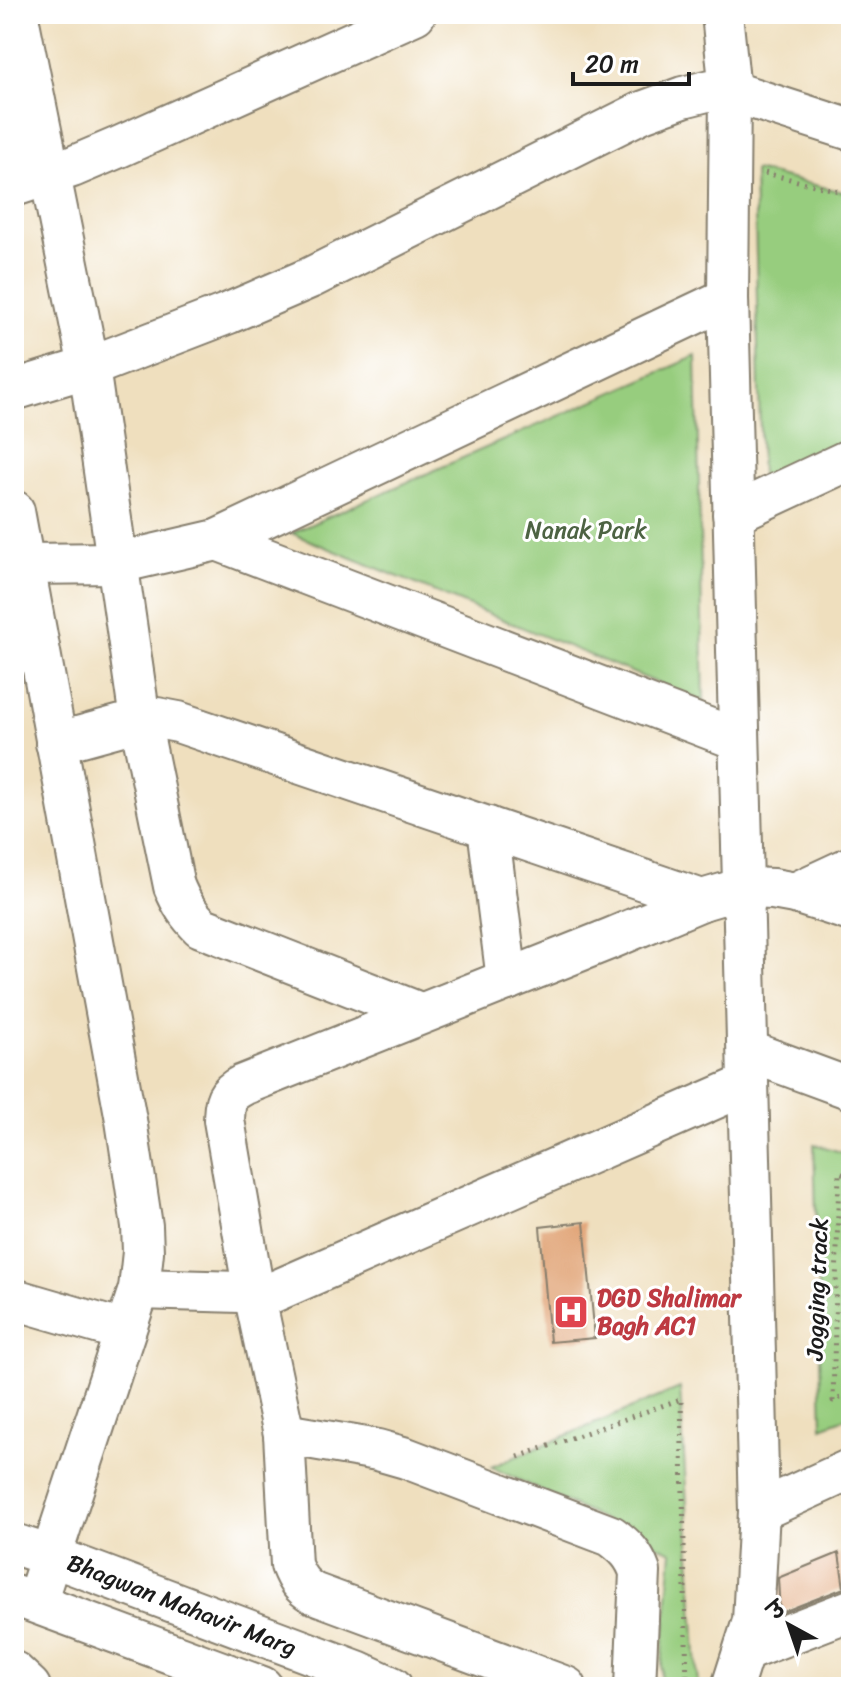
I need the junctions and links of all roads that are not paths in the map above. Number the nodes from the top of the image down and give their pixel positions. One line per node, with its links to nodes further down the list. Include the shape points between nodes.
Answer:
1 (19, 14): 6 (street)
2 (415, 14): 6 (street, via 119,147)
3 (722, 14): 4 (street)
4 (730, 91): 5 (street); 7 (street); 8 (street, via 711,90 642,112 310,278)
5 (851, 130)
6 (32, 180): 8 (street)
7 (728, 298): 12 (street); 13 (street)
8 (89, 367): 9 (street); 14 (street)
9 (14, 390)
10 (851, 459): 12 (street)
11 (14, 511): 15 (street)
12 (733, 514): 17 (street)
13 (217, 540): 14 (street); 17 (street)
14 (118, 563): 15 (street); 16 (street)
15 (24, 564): 18 (street)
16 (140, 720): 18 (street); 19 (street, via 178,722); 26 (street, via 174,886 189,916 201,927)
17 (739, 740): 21 (street)
18 (56, 743): 30 (street, via 126,1120 142,1226)
19 (488, 827): 23 (street); 25 (street)
20 (851, 867): 22 (street)
21 (743, 888): 22 (street); 23 (street); 27 (street)
22 (795, 893): 24 (street)
23 (702, 900): 25 (street)
24 (851, 911)
25 (507, 980): 26 (street)
26 (420, 1013): 31 (street, via 230,1091 224,1120)
27 (748, 1068): 28 (street); 31 (street, via 288,1287); 36 (street)
28 (851, 1089)
29 (14, 1289): 32 (street)
30 (139, 1289): 31 (street); 33 (street)
31 (254, 1293): 34 (street)
32 (14, 1299): 33 (street)
33 (124, 1331): 37 (street)
34 (284, 1434): 47 (street, via 291,1565 303,1587); 48 (street, via 406,1458 597,1530 627,1547 640,1572)
35 (851, 1469): 36 (street)
36 (759, 1511): 41 (street, via 753,1621)
37 (32, 1550): 38 (street); 40 (street, Bhagwan Mahavir Marg)
38 (25, 1599): 43 (street, Bhagwan Mahavir Marg)
39 (851, 1610): 41 (street)
40 (208, 1615): 43 (street); 46 (street, Bhagwan Mahavir Marg)
41 (739, 1669)
42 (14, 1672): 44 (street)
43 (182, 1673): 45 (street, Bhagwan Mahavir Marg)
44 (30, 1687)
45 (262, 1687)
46 (392, 1687)
47 (566, 1687)
48 (635, 1687)

